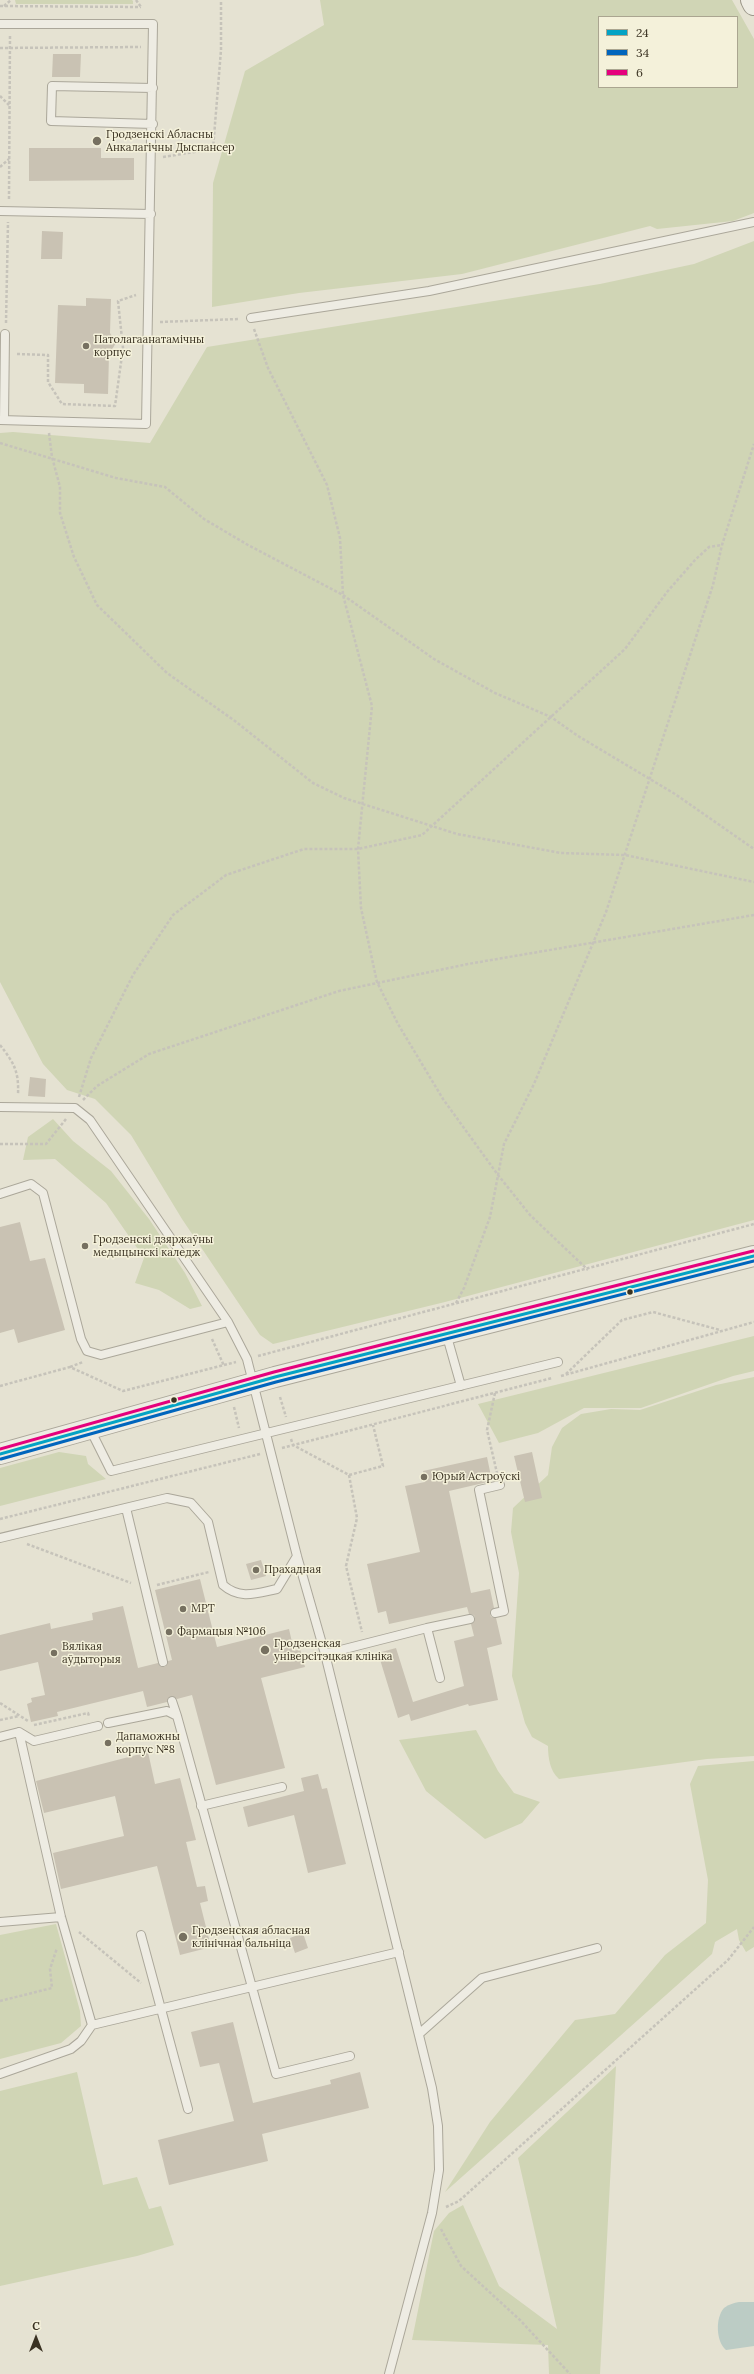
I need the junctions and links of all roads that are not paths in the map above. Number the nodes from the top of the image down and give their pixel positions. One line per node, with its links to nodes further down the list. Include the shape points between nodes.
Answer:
1 (752, 0): 2 (main road)
2 (754, 4)
3 (0, 24): 4 (lane, via 153,24)
4 (153, 88): 5 (lane); 5 (lane, via 52,86 51,122)
5 (153, 124): 7 (lane)
6 (0, 211): 7 (lane)
7 (151, 214): 11 (lane, via 146,424)
8 (754, 222): 9 (lane, via 429,291)
9 (251, 318)
10 (5, 334): 11 (lane)
11 (2, 420)
12 (0, 1107): 15 (lane, via 75,1108 90,1120)
13 (0, 1194): 15 (lane, via 31,1184 43,1193 81,1339 88,1351 101,1355)
14 (754, 1256): 16 (street)
15 (228, 1322): 18 (lane, via 248,1359)
16 (446, 1333): 18 (street); 19 (lane)
17 (558, 1362): 19 (lane)
18 (254, 1383): 20 (street); 21 (lane)
19 (461, 1386): 21 (lane)
20 (89, 1429): 21 (lane, via 111,1471); 22 (street)
21 (265, 1434): 26 (lane)
22 (0, 1454)
23 (500, 1485): 27 (lane, via 479,1490 504,1611)
24 (126, 1508): 25 (lane); 26 (lane, via 167,1498 191,1503 208,1522 223,1585 231,1592 243,1596 277,1589); 31 (lane)
25 (0, 1538)
26 (296, 1556): 30 (lane)
27 (495, 1613)
28 (470, 1618): 29 (lane)
29 (427, 1628): 30 (lane); 32 (lane)
30 (325, 1654): 45 (lane)
31 (163, 1662)
32 (440, 1678)
33 (172, 1701): 34 (lane)
34 (177, 1716): 35 (lane, via 167,1711); 40 (lane)
35 (108, 1724)
36 (95, 1727): 37 (lane, via 34,1741)
37 (19, 1732): 38 (lane); 41 (lane)
38 (0, 1737)
39 (282, 1787): 40 (lane)
40 (202, 1806): 46 (lane)
41 (61, 1917): 42 (lane); 48 (lane)
42 (0, 1922)
43 (140, 1935): 47 (lane)
44 (597, 1948): 49 (lane, via 482,1978)
45 (399, 1952): 46 (lane); 49 (lane)
46 (250, 1986): 47 (lane); 50 (lane, via 276,2074)
47 (162, 2010): 48 (lane); 52 (lane)
48 (92, 2025): 51 (lane, via 81,2042 71,2049)
49 (419, 2034): 53 (lane, via 438,2126 439,2170 432,2213)
50 (350, 2056)
51 (0, 2074)
52 (188, 2109)
53 (389, 2374)

